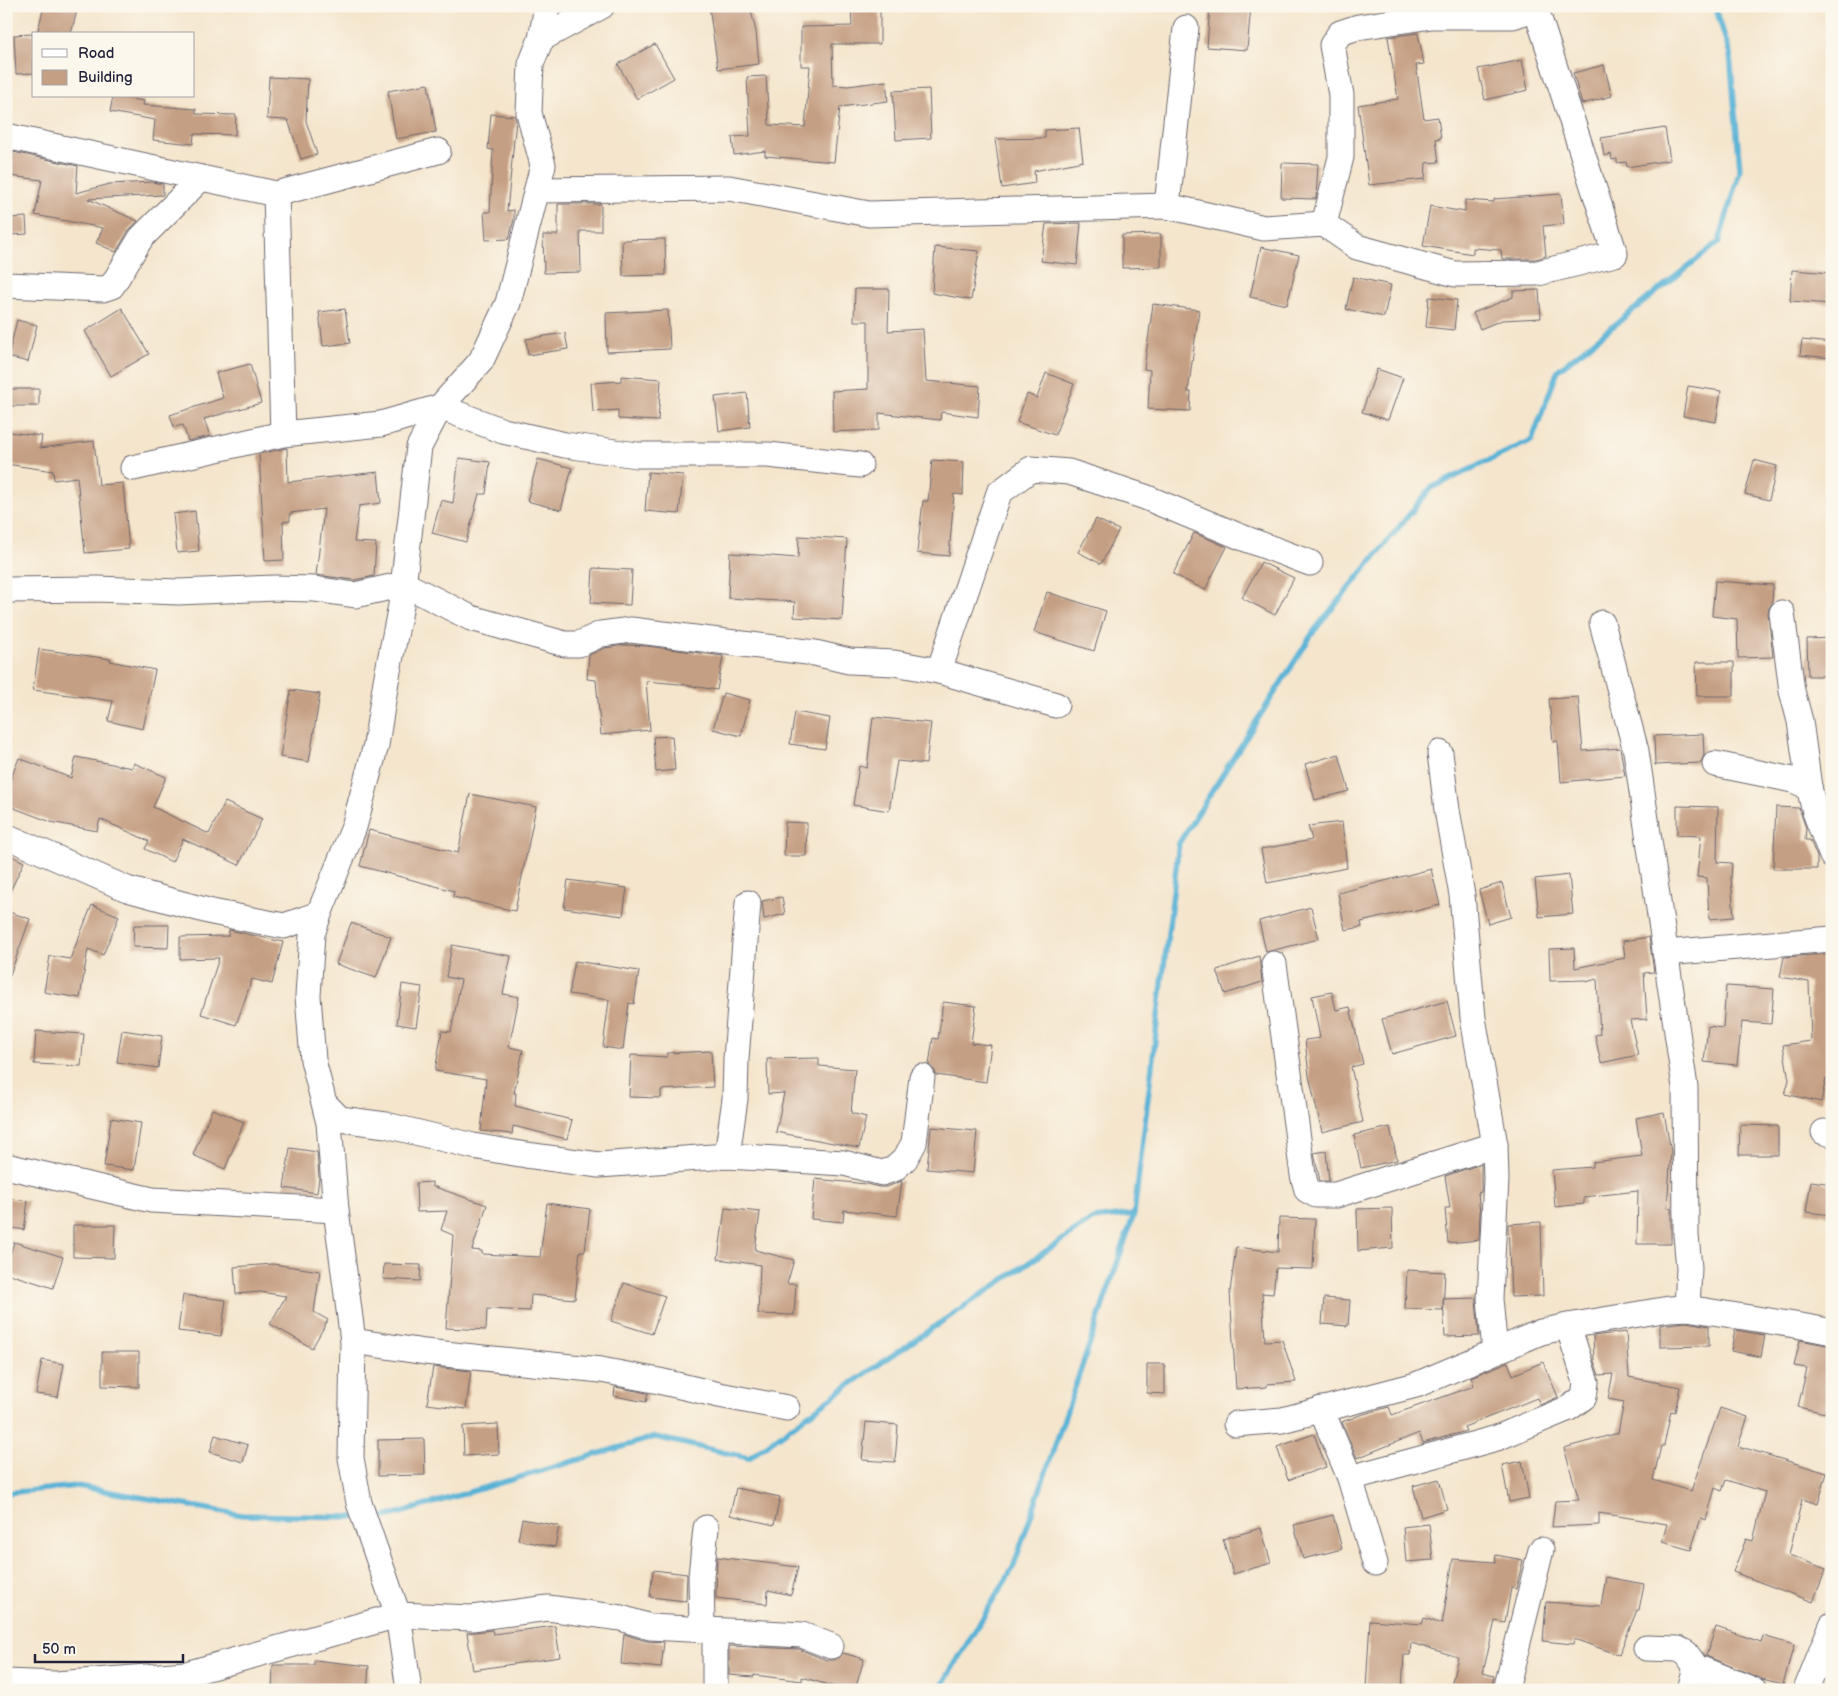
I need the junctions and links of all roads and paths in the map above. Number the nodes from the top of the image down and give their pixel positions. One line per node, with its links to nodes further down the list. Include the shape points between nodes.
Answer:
1 (547, 6): 5 (street)
2 (602, 6): 5 (street)
3 (1535, 7): 12 (street, via 1513,16 1432,16 1358,27 1340,33 1332,45 1341,95 1341,157); 12 (street, via 1615,254 1538,273 1455,274 1357,247)
4 (1186, 28): 11 (street)
5 (540, 39): 9 (street, via 531,64 530,113 543,165)
6 (6, 136): 8 (street)
7 (438, 151): 10 (street)
8 (202, 178): 10 (street); 13 (street, via 141,238 112,286 104,289)
9 (537, 190): 11 (street, via 729,188 869,214); 14 (street, via 508,304 481,361)
10 (276, 194): 15 (street)
11 (1167, 206): 12 (street, via 1264,228)
12 (1324, 224)
13 (6, 285)
14 (440, 407): 15 (street, via 380,424); 16 (street, via 503,431 566,445 637,455 768,455); 19 (street, via 419,447)
15 (283, 434): 17 (street)
16 (860, 465)
17 (133, 468)
18 (1310, 563): 23 (street, via 1145,497 1069,472 1031,469 999,493)
19 (404, 584): 20 (street, via 355,596 314,589 275,588 180,592); 23 (street, via 471,618 565,644 579,644 601,634 631,630); 31 (street, via 376,745 354,827)
20 (6, 590)
21 (1782, 613): 27 (street)
22 (1602, 623): 33 (street, via 1636,751)
23 (939, 671): 24 (street)
24 (1056, 705)
25 (1440, 753): 37 (street, via 1462,895 1473,1018)
26 (1715, 764): 27 (street, via 1793,780)
27 (1809, 787): 29 (street, via 1815,812)
28 (6, 836): 31 (street, via 127,889 203,910 284,926)
29 (1830, 845)
30 (748, 903): 38 (street)
31 (319, 914): 36 (street, via 312,934 308,996 313,1060)
32 (1832, 940): 33 (street)
33 (1665, 953): 41 (street, via 1684,1087 1689,1268)
34 (1274, 964): 37 (street, via 1307,1190 1316,1195 1336,1195)
35 (922, 1077): 38 (street, via 914,1143 905,1159 894,1169 882,1172 844,1163)
36 (326, 1105): 38 (street, via 340,1119 386,1125 499,1150 599,1165); 40 (street)
37 (1495, 1145): 45 (street, via 1490,1299)
38 (728, 1156)
39 (6, 1166): 40 (street, via 152,1200)
40 (336, 1210): 44 (street)
41 (1687, 1308): 42 (street); 43 (street)
42 (1568, 1326): 45 (street, via 1541,1332); 49 (street, via 1586,1382 1584,1397 1569,1408 1497,1438)
43 (1832, 1332)
44 (353, 1341): 46 (street, via 425,1352 601,1370); 53 (street, via 351,1458 360,1503)
45 (1495, 1351): 47 (street, via 1416,1385)
46 (787, 1408)
47 (1321, 1409): 48 (street, via 1282,1420); 49 (street)
48 (1236, 1424)
49 (1350, 1478): 52 (street)
50 (706, 1528): 55 (street, via 701,1576)
51 (1541, 1550): 62 (street)
52 (1375, 1563)
53 (398, 1615): 55 (street, via 472,1618 548,1608 621,1618 650,1626); 59 (street, via 186,1674 56,1684); 60 (street)
54 (1832, 1625): 64 (street)
55 (702, 1628): 56 (street, via 802,1635); 61 (street, via 715,1636)
56 (831, 1646)
57 (1646, 1648): 58 (street, via 1678,1649 1686,1653)
58 (1693, 1678): 63 (street)
59 (6, 1682)
60 (409, 1690)
61 (716, 1690)
62 (1506, 1690)
63 (1754, 1690)
64 (1806, 1690)

